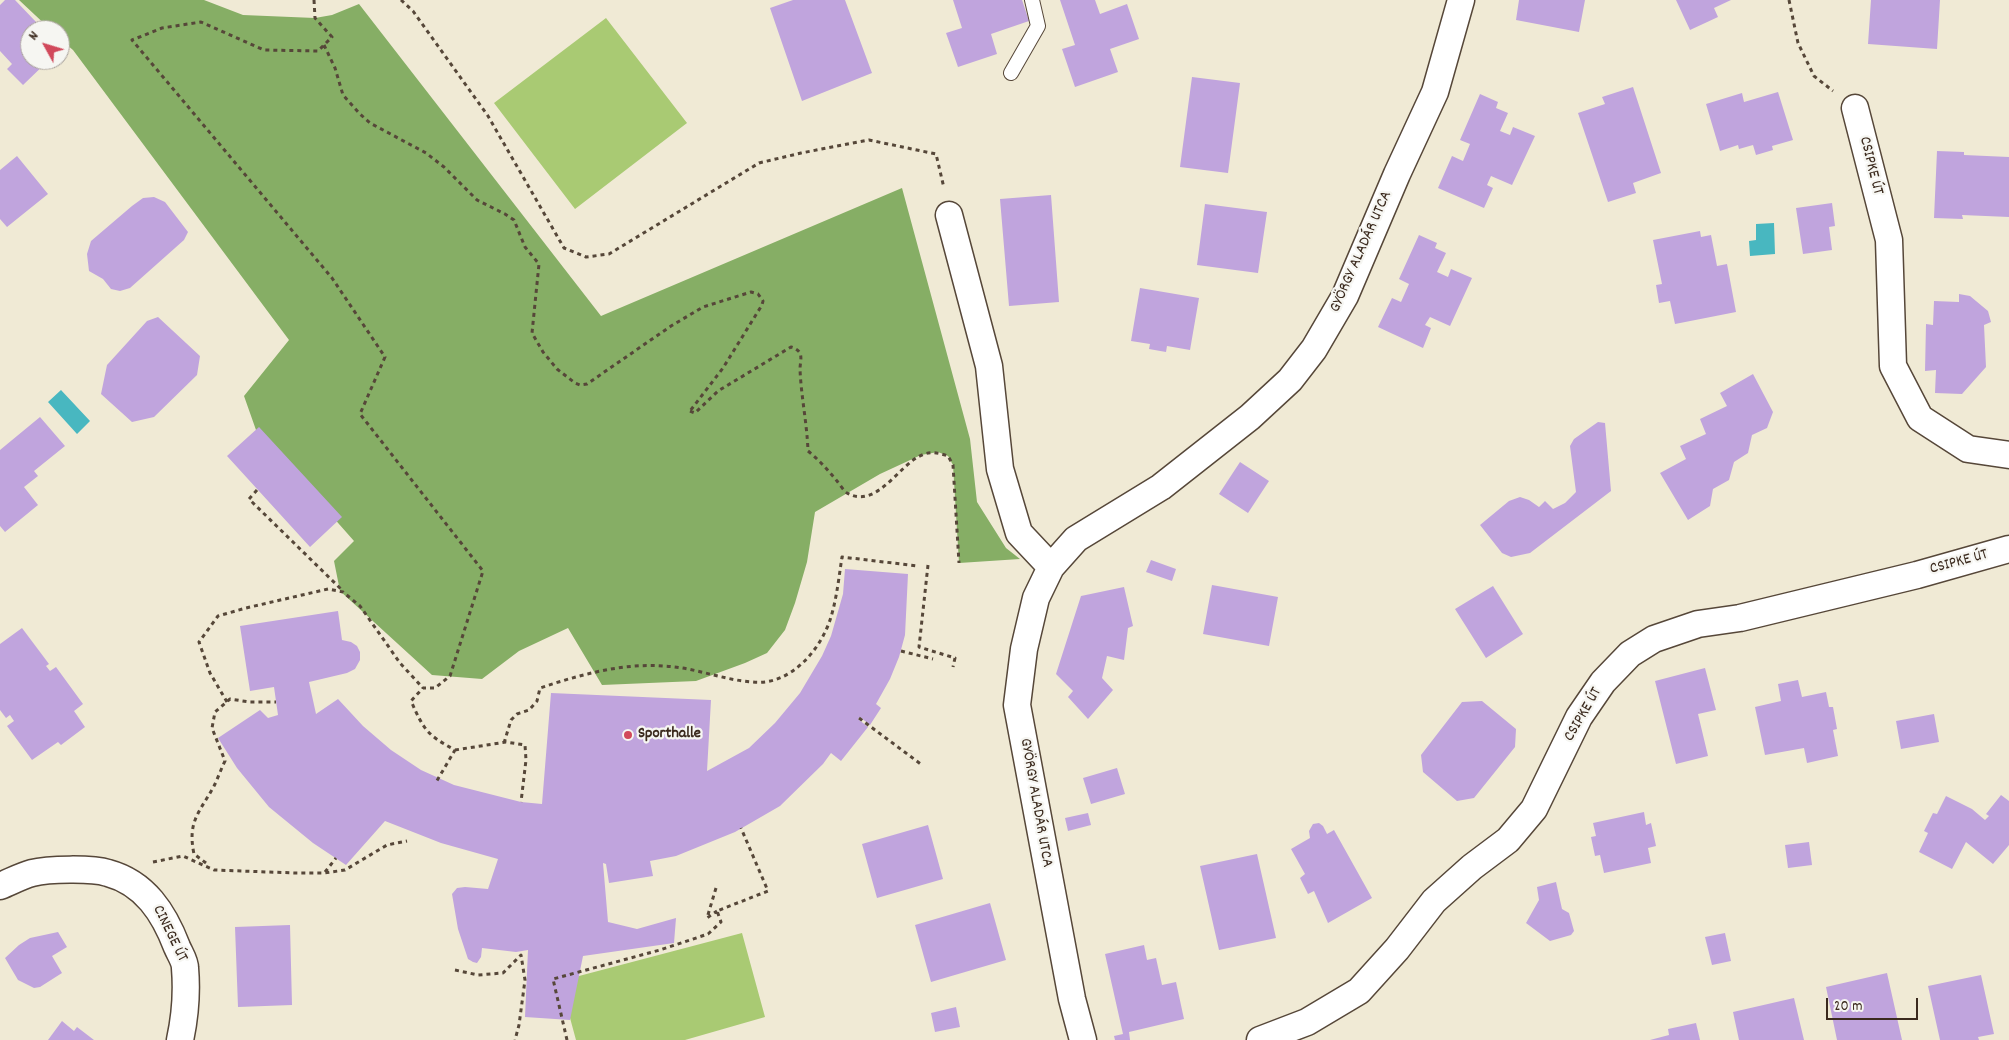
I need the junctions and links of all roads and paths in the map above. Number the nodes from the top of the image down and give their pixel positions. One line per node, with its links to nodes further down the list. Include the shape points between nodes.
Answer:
1 (314, 0): 6 (path, via 315,18 332,37)
2 (401, 0): 9 (path, via 413,11 488,116 564,248 586,257 608,254 759,163 869,140)
3 (1032, 0): 7 (lane, via 1038,26)
4 (1461, 0): 17 (street, GYÖRGY ALADÁR UTCA, via 1435,92 1346,296 1314,348 1290,380 1250,417 1160,486 1076,539)
5 (1789, 0): 8 (path, via 1798,42 1814,76)
6 (324, 45): 14 (path, via 344,95 360,114 370,123 426,153 477,200 514,220 525,247 539,264 532,333 542,352 557,369 575,383 587,384 702,307 751,292 758,294 762,305 690,411 695,413 718,391 791,347 795,348 801,356 808,451 847,493 860,496 876,492 921,455 938,452 948,456 953,465); 22 (path, via 318,51 264,50 201,22 162,28 132,40 332,278 385,357 360,414 483,571 450,676 436,688)
7 (1011, 73)
8 (1855, 108): 11 (street, CSIPKE ÚT, via 1889,240 1893,366 1920,418 1968,449)
9 (936, 154)
10 (950, 215): 17 (street, via 989,366 1000,469 1018,533)
11 (2009, 455)
12 (257, 490): 18 (path, via 249,499)
13 (2009, 549): 45 (street, CSIPKE ÚT, via 1740,618 1698,624 1654,639 1630,654 1603,682 1579,717 1534,809 1508,840 1434,901 1359,991 1307,1022)
14 (959, 563)
15 (928, 565): 21 (path, via 919,647 955,658)
16 (918, 566): 26 (path, via 842,557 825,632 797,668 777,680 749,682 686,668 661,666 580,675 540,688 537,701 511,720)
17 (1051, 567): 44 (street, GYÖRGY ALADÁR UTCA, via 1036,598 1024,649 1017,705 1072,998)
18 (343, 592): 22 (path, via 360,606 400,663); 23 (path, via 328,589 218,616 199,642 210,673)
19 (901, 651): 20 (path)
20 (933, 659)
21 (953, 667)
22 (424, 688): 27 (path, via 411,701 423,728 436,740)
23 (227, 702): 24 (path, via 230,699); 34 (path, via 215,712 212,728 225,761 196,815 191,841 194,854)
24 (276, 702)
25 (859, 718): 28 (path)
26 (504, 743): 27 (path); 30 (path, via 525,745)
27 (455, 750): 29 (path)
28 (922, 765)
29 (435, 784)
30 (521, 802)
31 (741, 828): 39 (path, via 768,891)
32 (407, 841): 35 (path, via 387,845 345,870)
33 (336, 858): 35 (path)
34 (214, 870): 35 (path); 36 (path, via 183,856 154,862)
35 (324, 873)
36 (125, 880): 37 (street, CINEGE ÚT, via 98,871 58,871 32,873); 41 (street, CINEGE ÚT, via 152,898 170,929 185,966 184,1021)
37 (0, 886)
38 (716, 888): 39 (path, via 707,918)
39 (718, 911): 43 (path, via 721,922 708,934 553,979)
40 (455, 970): 42 (path, via 478,975 503,973 521,955 525,980)
41 (180, 1040)
42 (515, 1040)
43 (567, 1040)
44 (1083, 1040)
45 (1260, 1040)

